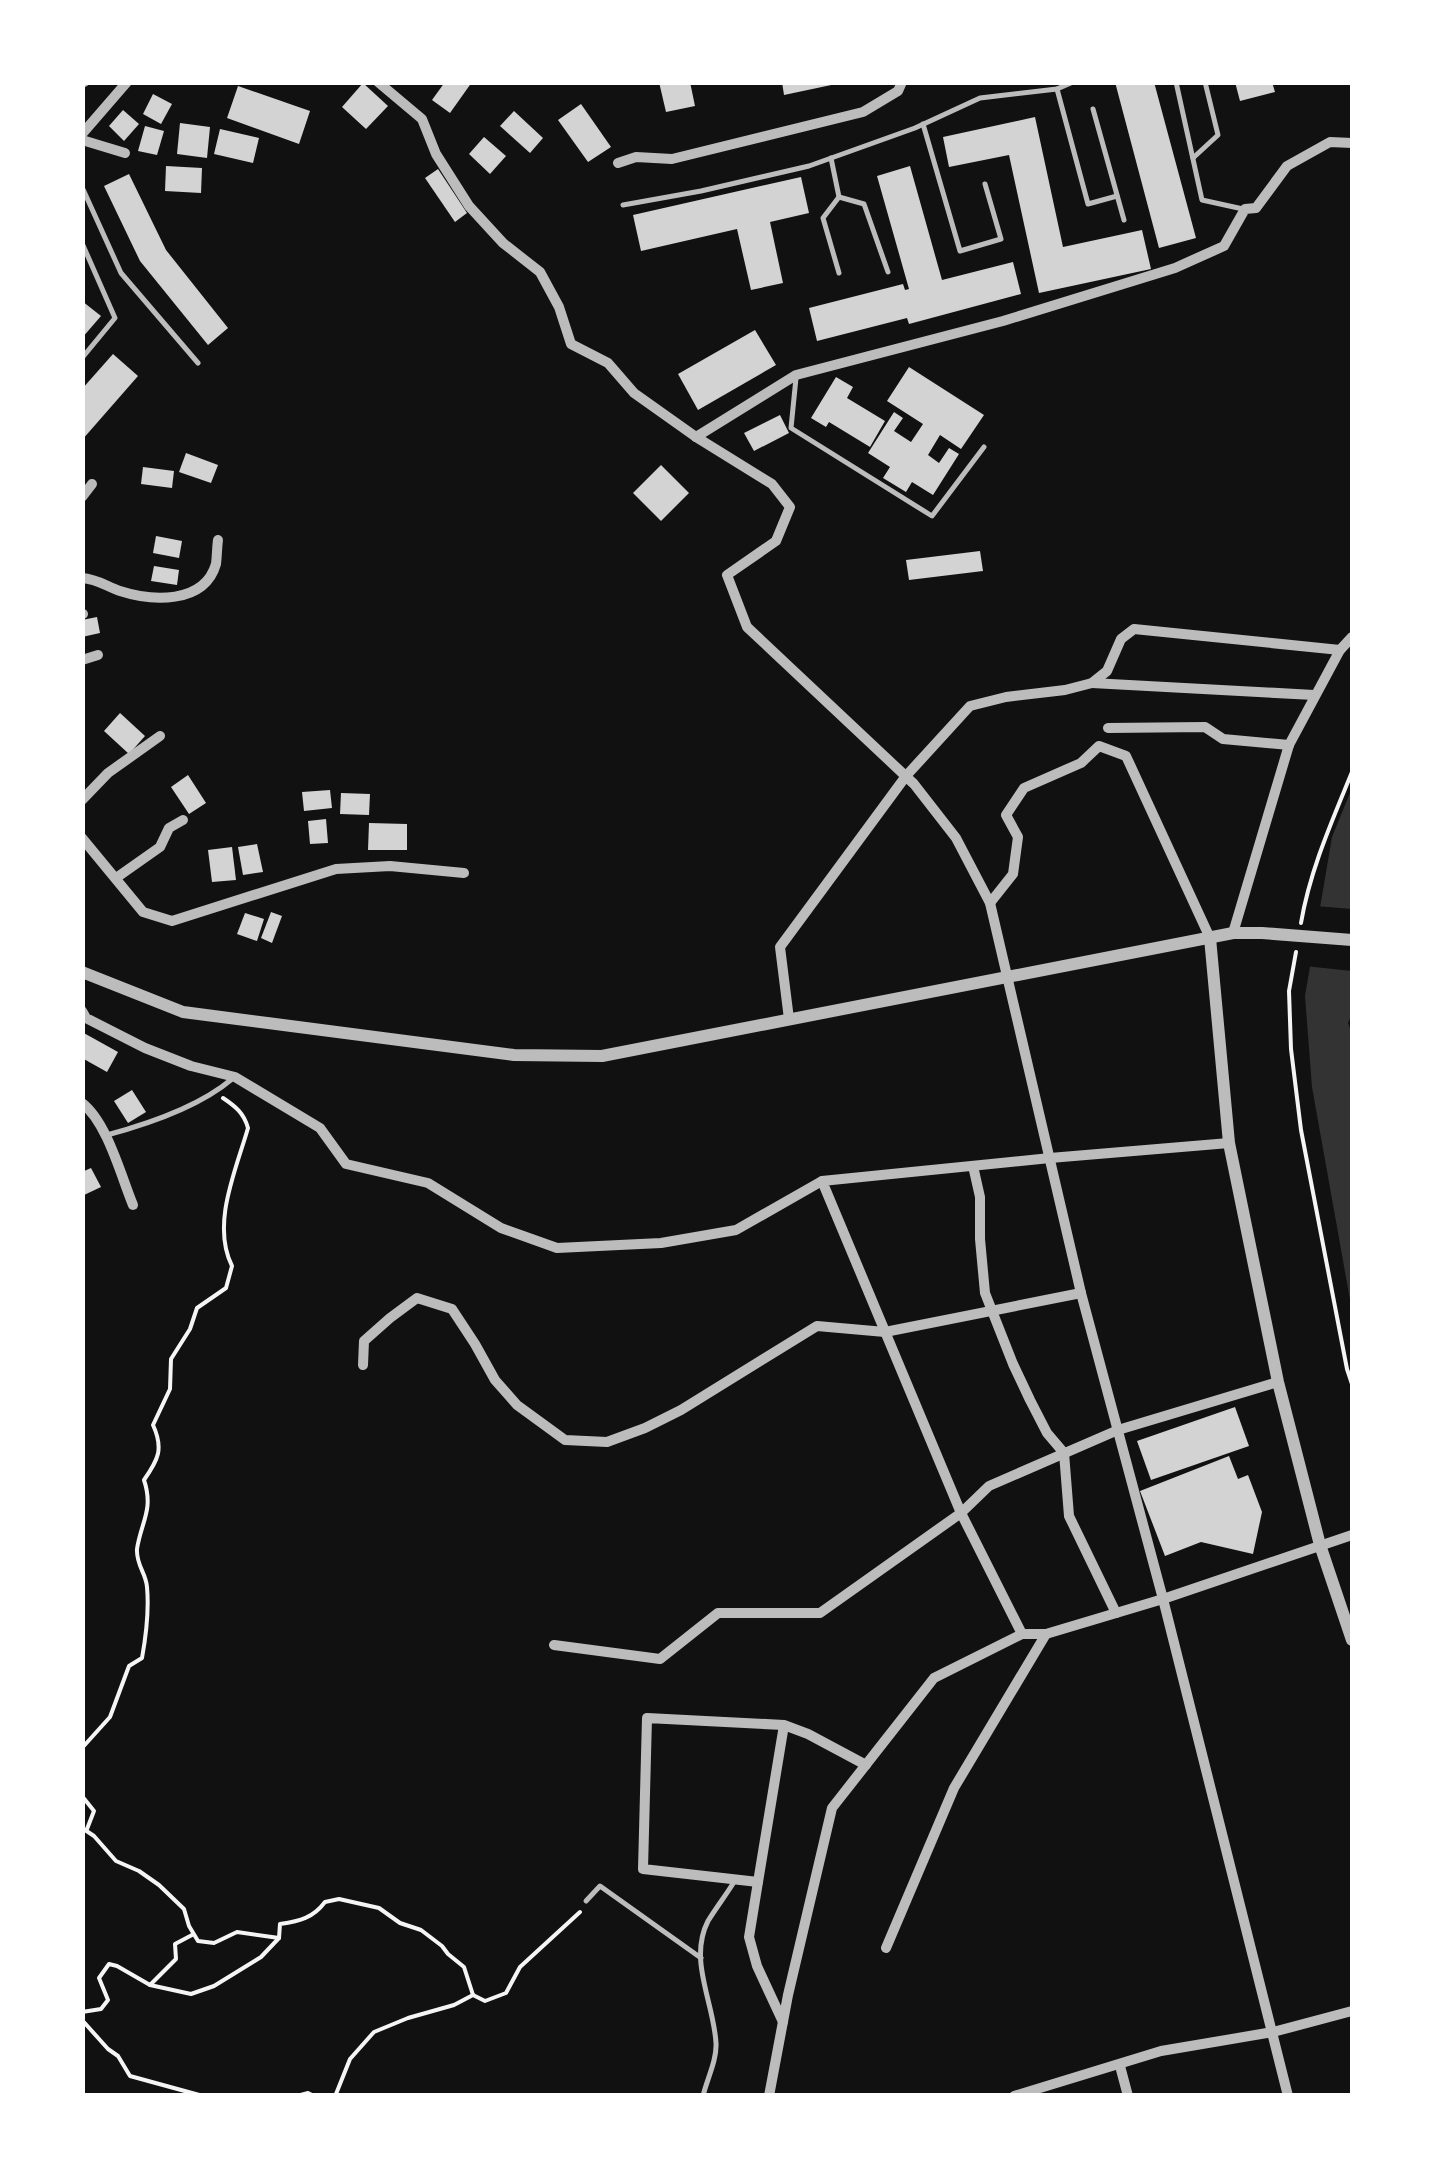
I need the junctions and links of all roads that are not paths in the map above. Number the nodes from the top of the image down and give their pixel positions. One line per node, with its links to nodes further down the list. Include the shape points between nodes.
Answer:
1 (128, 82): 12 (street)
2 (378, 82): 9 (street)
3 (398, 82): 9 (street)
4 (902, 82): 17 (street, via 863,112 672,159)
5 (1073, 82): 8 (lane)
6 (1176, 82): 16 (lane)
7 (1206, 82): 16 (lane, via 1218,136)
8 (1057, 89): 11 (lane, via 980,98); 20 (lane, via 1088,204)
9 (390, 92): 31 (street, via 422,119 469,206 540,272 571,344 608,363 634,394)
10 (1093, 109): 20 (lane)
11 (923, 124): 15 (lane); 18 (lane, via 960,251 1001,239)
12 (82, 137): 14 (street)
13 (1352, 143): 23 (street, via 1330,142 1286,166 1256,208)
14 (125, 153)
15 (831, 158): 21 (lane); 22 (lane)
16 (1192, 158): 23 (lane, via 1202,200)
17 (618, 163)
18 (985, 184)
19 (82, 187): 29 (lane, via 121,273)
20 (1117, 196): 24 (lane)
21 (839, 197): 26 (lane, via 864,204); 27 (lane, via 823,218)
22 (622, 205)
23 (1244, 209): 30 (street, via 1224,246 1175,268)
24 (1124, 220)
25 (83, 248): 28 (lane, via 115,318)
26 (888, 272)
27 (839, 273)
28 (82, 358)
29 (198, 363)
30 (796, 375): 31 (street); 32 (lane, via 791,428 932,516)
31 (696, 436): 46 (street, via 772,484 790,507 776,540 727,575 747,626)
32 (984, 446)
33 (92, 484): 34 (street)
34 (82, 497)
35 (218, 540): 36 (street, via 206,580 172,598 153,599)
36 (82, 578)
37 (1352, 637): 38 (street)
38 (1340, 650): 41 (street, via 1134,629); 42 (street)
39 (98, 654): 40 (street)
40 (82, 660)
41 (1092, 684): 42 (street); 46 (street, via 970,706)
42 (1314, 695): 45 (street)
43 (1108, 728): 45 (street, via 1206,727 1224,739)
44 (160, 736): 47 (street)
45 (1289, 745): 53 (street)
46 (906, 776): 52 (street, via 956,838); 59 (street, via 780,947)
47 (82, 800)
48 (182, 820): 51 (street, via 169,828 160,847)
49 (82, 838): 51 (street)
50 (464, 873): 51 (street, via 336,869 172,921 143,912)
51 (116, 878)
52 (990, 903): 54 (street, via 1013,874 1018,838 1006,815 1024,788 1081,763 1099,746 1126,756); 57 (street)
53 (1233, 933): 54 (street); 55 (street)
54 (1210, 938): 57 (street); 63 (street)
55 (1352, 940)
56 (82, 972): 59 (street, via 183,1012 514,1055 602,1056)
57 (1008, 976): 59 (street); 64 (street)
58 (82, 1010): 60 (street, via 145,1048)
59 (790, 1019)
60 (235, 1077): 62 (lane, via 148,1124); 66 (street, via 320,1128 346,1164 428,1183 501,1228 557,1248 661,1243 736,1230)
61 (82, 1103): 62 (street)
62 (105, 1136): 67 (street)
63 (1229, 1143): 64 (street); 72 (street)
64 (1050, 1158): 65 (street); 68 (street)
65 (973, 1166): 66 (street); 69 (street, via 985,1293)
66 (822, 1182): 70 (street)
67 (132, 1205)
68 (1081, 1293): 69 (street); 73 (street)
69 (994, 1311): 70 (street); 74 (street, via 1030,1400)
70 (885, 1332): 71 (street, via 817,1326 681,1410 607,1442 565,1440 517,1405 452,1308 418,1298 364,1341); 75 (street)
71 (362, 1366)
72 (1278, 1382): 73 (street); 77 (street)
73 (1118, 1430): 74 (street); 78 (street)
74 (1064, 1453): 75 (street, via 989,1486); 79 (street, via 1069,1516)
75 (962, 1514): 80 (street); 83 (street, via 820,1613 718,1613 660,1659)
76 (1351, 1536): 77 (street)
77 (1320, 1545): 78 (street); 82 (street)
78 (1164, 1599): 79 (street); 93 (street)
79 (1116, 1613): 81 (street)
80 (1022, 1634): 81 (street); 85 (street, via 934,1678)
81 (1046, 1634): 89 (street, via 954,1788)
82 (1352, 1640)
83 (554, 1645)
84 (784, 1725): 85 (street); 86 (street, via 646,1718 643,1869); 87 (street)
85 (866, 1764): 92 (street, via 832,1808)
86 (736, 1880): 87 (street); 90 (lane, via 706,1924)
87 (758, 1882): 92 (street, via 749,1936)
88 (586, 1901): 90 (lane, via 600,1886)
89 (886, 1948)
90 (701, 1958): 95 (lane, via 716,2048)
91 (1352, 2012): 93 (street)
92 (783, 2022): 96 (street)
93 (1273, 2032): 94 (street); 99 (street)
94 (1120, 2066): 97 (street); 98 (street)
95 (702, 2096)
96 (769, 2096)
97 (1014, 2096)
98 (1128, 2096)
99 (1288, 2096)

